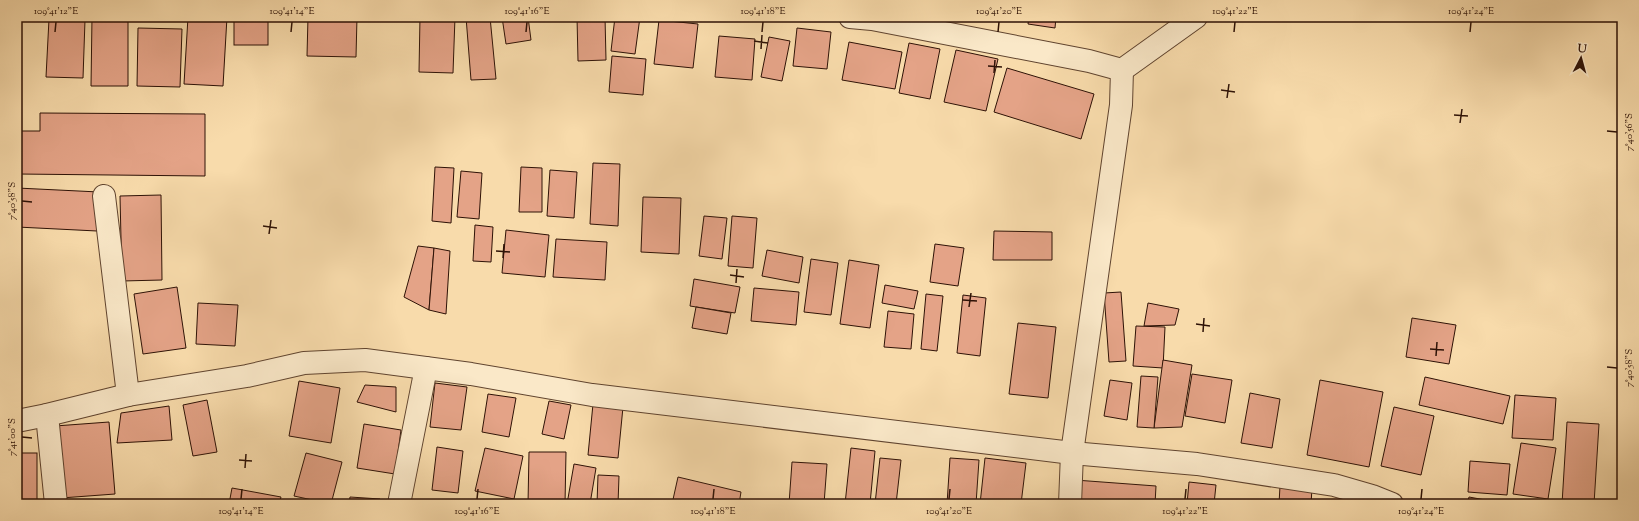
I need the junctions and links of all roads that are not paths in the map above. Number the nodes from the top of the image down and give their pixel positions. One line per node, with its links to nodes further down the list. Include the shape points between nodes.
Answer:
1 (850, 17): 3 (street, via 1090,61)
2 (1196, 17): 3 (street)
3 (1122, 70): 9 (street, via 1121,105)
4 (104, 196): 6 (street)
5 (426, 368): 6 (street, via 366,360 304,363 247,376); 9 (street, via 592,395); 11 (street)
6 (128, 395): 7 (street)
7 (47, 416): 8 (street); 10 (street)
8 (17, 421)
9 (1072, 452): 12 (street); 13 (street, via 1197,464 1334,485)
10 (56, 504)
11 (399, 504)
12 (1070, 504)
13 (1392, 504)

